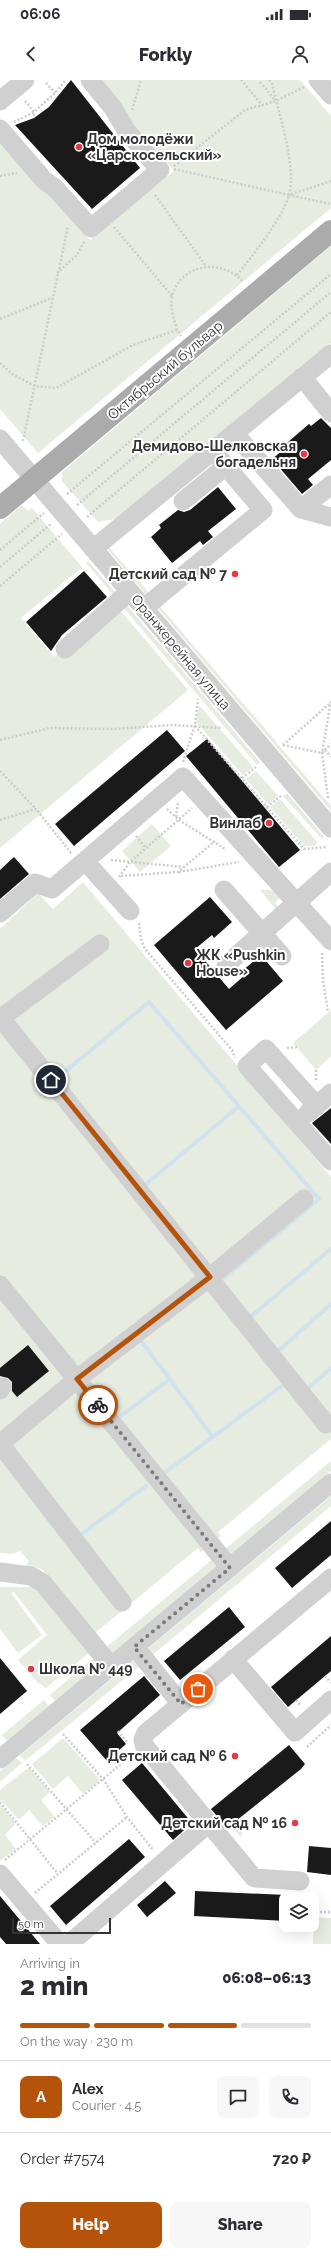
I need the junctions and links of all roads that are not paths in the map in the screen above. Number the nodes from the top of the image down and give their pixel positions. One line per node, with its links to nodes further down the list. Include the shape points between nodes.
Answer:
1 (25, 80): 5 (street)
2 (90, 80): 6 (street, via 113,108 126,130 160,170 91,228 55,188 44,180)
3 (313, 82): 4 (street)
4 (331, 95)
5 (0, 101)
6 (6, 127)
7 (331, 231): 15 (main road, Октябрьский бульвар)
8 (331, 354): 9 (street)
9 (302, 377): 10 (street); 11 (street)
10 (331, 413)
11 (234, 433): 13 (street); 19 (street)
12 (0, 439): 15 (street, Оранжерейная улица)
13 (213, 451): 14 (street); 21 (street)
14 (226, 466): 17 (street); 23 (street, via 263,510)
15 (34, 480): 18 (main road, Октябрьский бульвар); 21 (street, Оранжерейная улица)
16 (331, 484): 19 (street)
17 (183, 501)
18 (0, 508)
19 (301, 509): 20 (street)
20 (331, 517)
21 (93, 549): 22 (street, Оранжерейная улица)
22 (129, 592): 23 (street, Оранжерейная улица); 24 (street)
23 (144, 608): 25 (street, Оранжерейная улица)
24 (65, 649)
25 (331, 828)
26 (84, 861): 29 (street, via 183,777 231,829 255,863); 30 (street); 31 (street, via 52,889 35,883)
27 (331, 872): 29 (street)
28 (224, 890): 32 (street)
29 (297, 902): 32 (street); 33 (street)
30 (130, 911)
31 (0, 913)
32 (262, 934): 35 (street); 36 (street)
33 (328, 938)
34 (100, 944): 37 (street)
35 (282, 956)
36 (226, 965)
37 (0, 1017): 43 (street)
38 (331, 1093): 39 (street)
39 (317, 1106): 40 (street); 40 (street, via 266,1049 247,1066)
40 (298, 1122): 41 (street)
41 (331, 1161)
42 (304, 1199): 43 (street)
43 (210, 1277): 45 (street); 46 (street)
44 (0, 1285): 45 (street)
45 (77, 1379): 47 (street); 49 (street)
46 (326, 1424)
47 (0, 1444): 52 (street)
48 (331, 1484): 49 (street)
49 (230, 1568): 53 (street)
50 (0, 1572): 55 (street, via 31,1576 43,1583)
51 (331, 1578): 54 (street)
52 (122, 1602)
53 (134, 1647): 55 (street); 57 (street)
54 (233, 1659): 56 (street, via 295,1732); 57 (street)
55 (112, 1666): 58 (street)
56 (331, 1700)
57 (181, 1704): 59 (street, via 146,1733 144,1745)
58 (0, 1759)
59 (209, 1823): 61 (street, via 254,1878); 63 (street)
60 (0, 1874): 62 (street)
61 (300, 1881)
62 (60, 1944)
63 (69, 1944)

